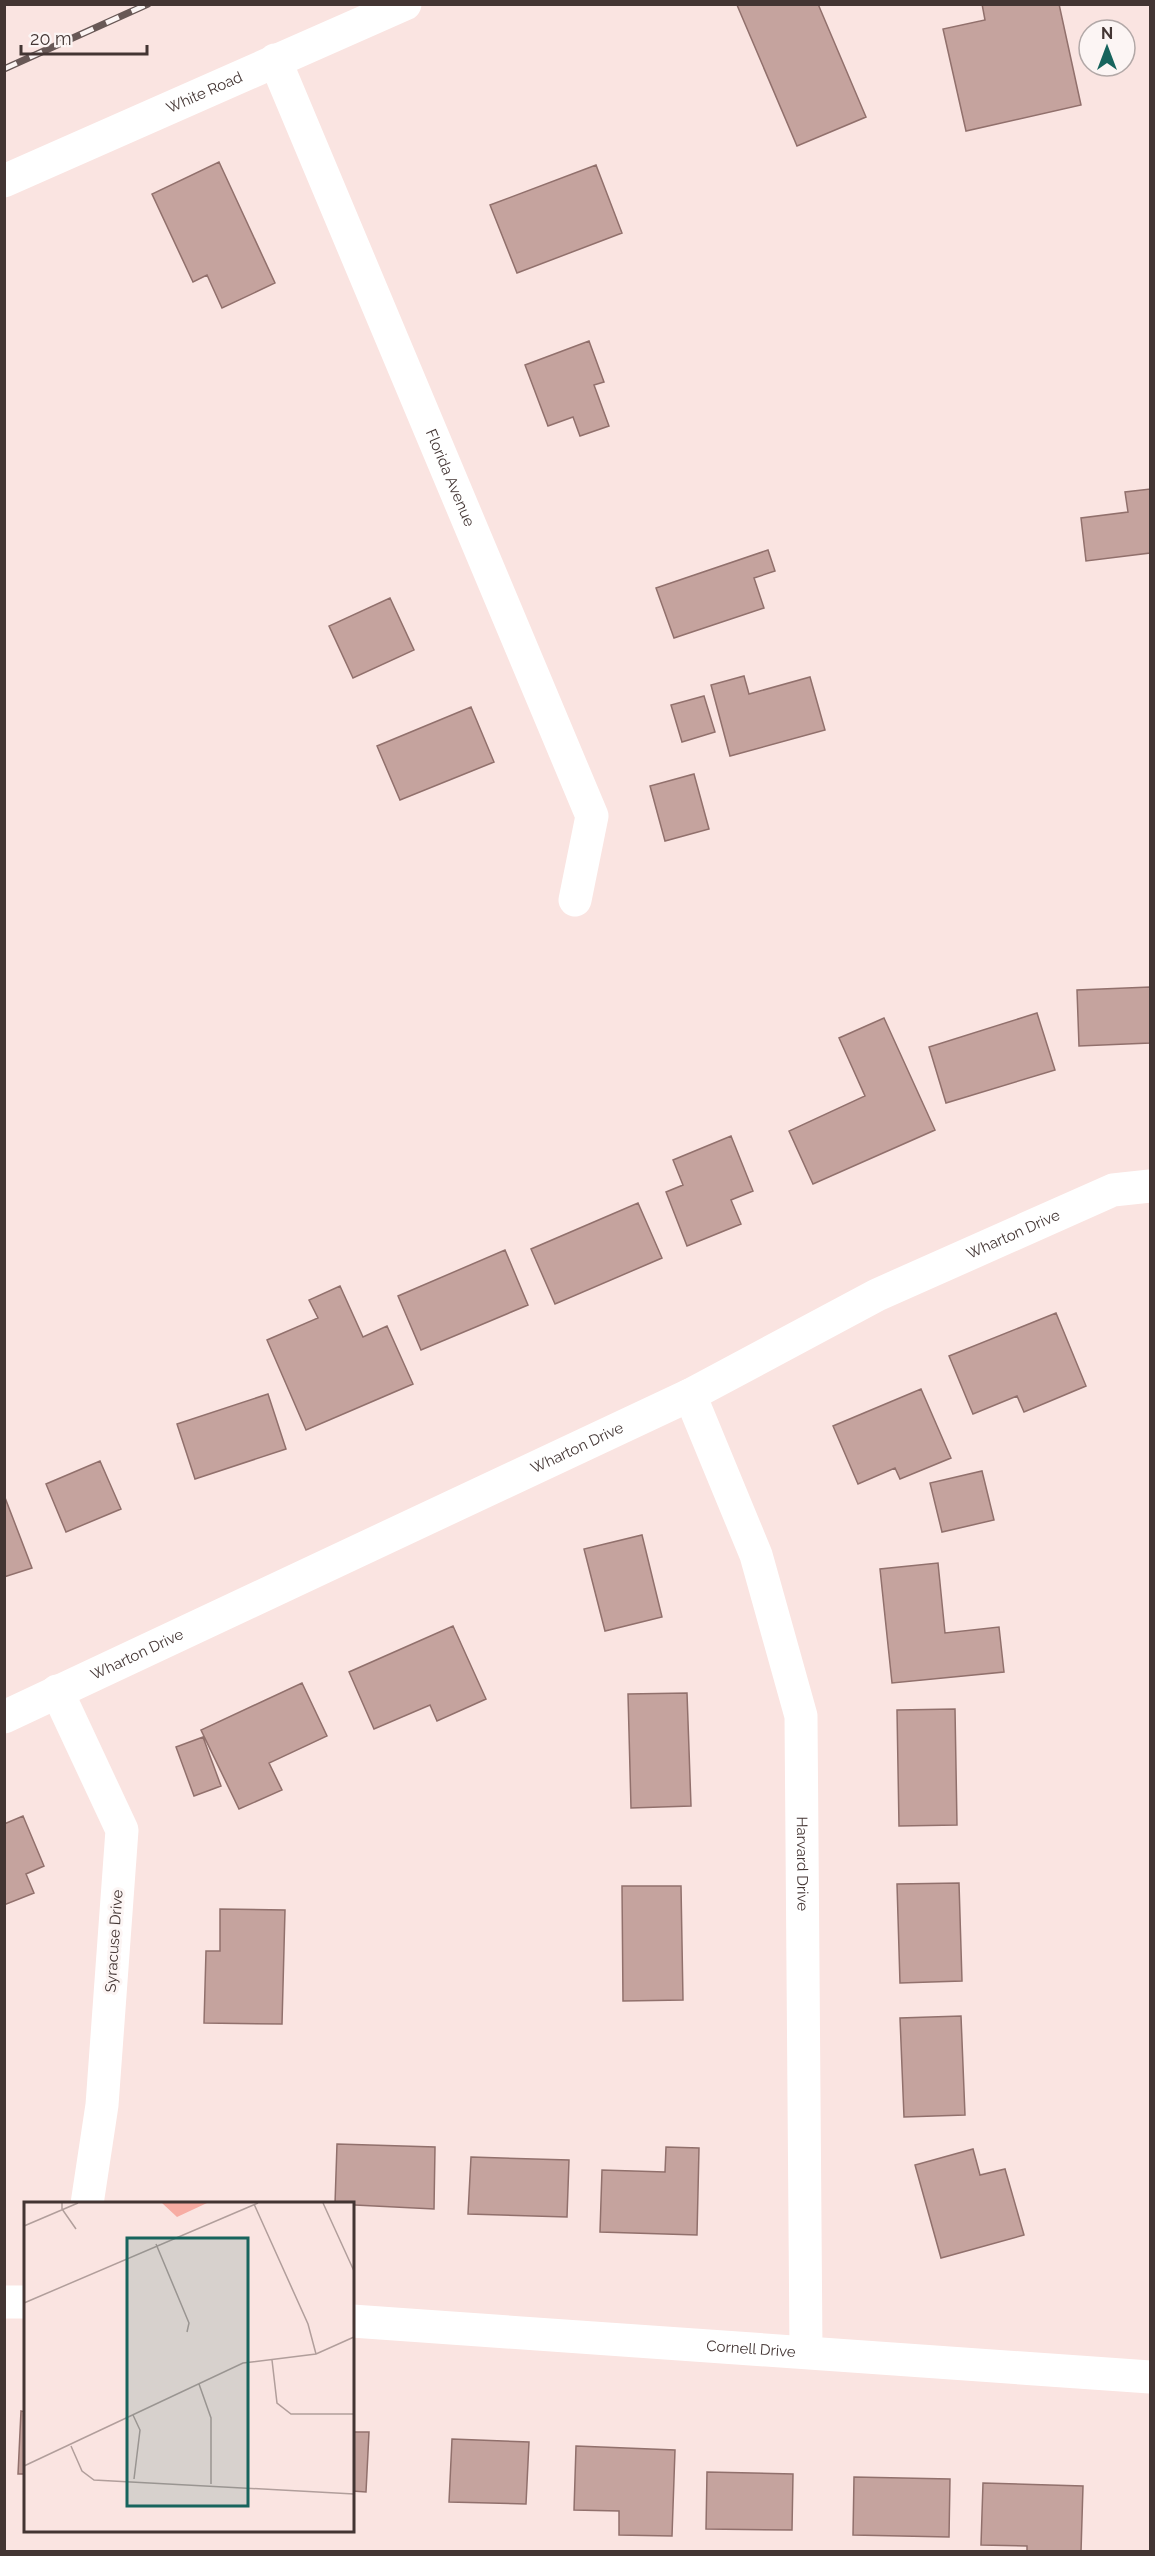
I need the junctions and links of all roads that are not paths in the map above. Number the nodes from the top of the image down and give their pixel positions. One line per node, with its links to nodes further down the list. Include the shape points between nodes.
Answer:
1 (405, 4): 2 (street, White Road)
2 (275, 60): 3 (street, White Road); 4 (street, Florida Avenue, via 592,816)
3 (4, 181)
4 (575, 900)
5 (1150, 1186): 6 (street, Wharton Drive, via 1113,1190 877,1295)
6 (690, 1395): 7 (street, Wharton Drive); 13 (street, Harvard Drive, via 756,1555 801,1716)
7 (57, 1691): 8 (street, Wharton Drive); 9 (street, Syracuse Drive, via 122,1830 102,2105)
8 (4, 1717)
9 (87, 2202)
10 (4, 2302): 11 (street)
11 (24, 2302)
12 (354, 2321): 13 (street, Cornell Drive)
13 (806, 2351): 14 (street, Cornell Drive)
14 (1150, 2377)

